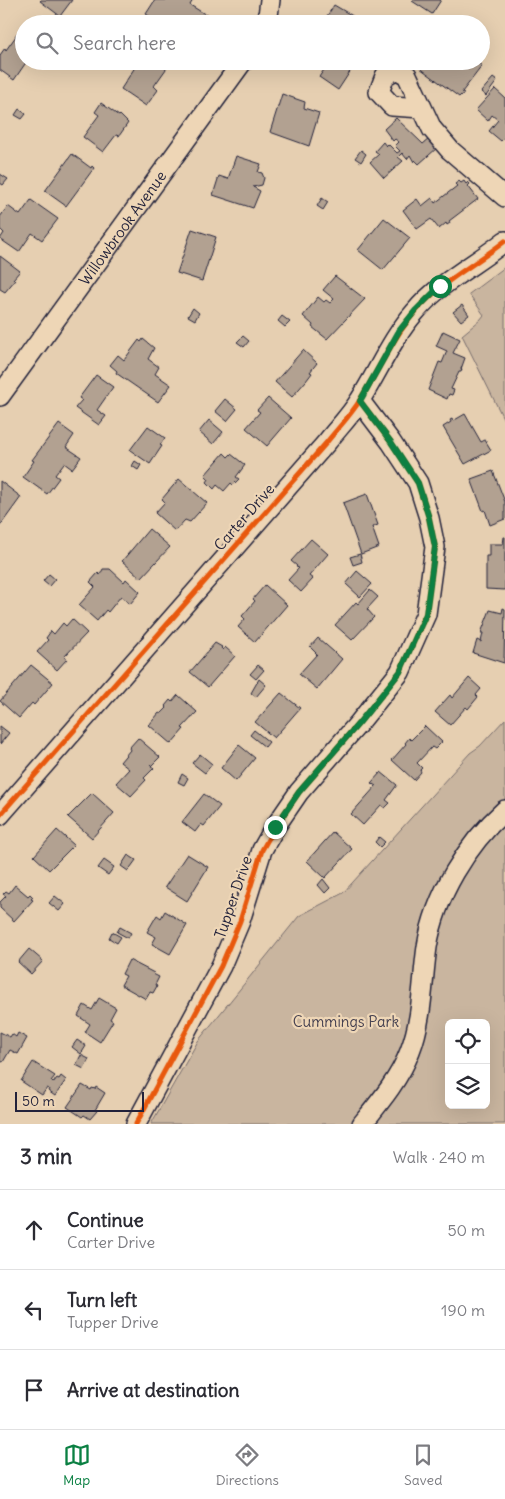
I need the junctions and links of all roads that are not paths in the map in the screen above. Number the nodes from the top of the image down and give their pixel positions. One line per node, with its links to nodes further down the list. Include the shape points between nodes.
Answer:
1 (270, 0): 2 (street)
2 (268, 15)
3 (236, 70): 7 (street, Willowbrook Avenue)
4 (422, 108): 5 (street, via 432,129 450,150)
5 (505, 197)
6 (505, 241): 8 (street, Carter Drive, via 440,286 416,310 399,331)
7 (0, 396)
8 (360, 401): 10 (street, Carter Drive); 11 (street, Tupper Drive, via 418,483 429,518 435,547 426,614 400,672 299,792 275,827 262,850 240,921 221,966)
9 (505, 810): 12 (street, via 472,848 447,887 431,927 419,1020 410,1052 390,1088)
10 (0, 815)
11 (136, 1124)
12 (362, 1124)

